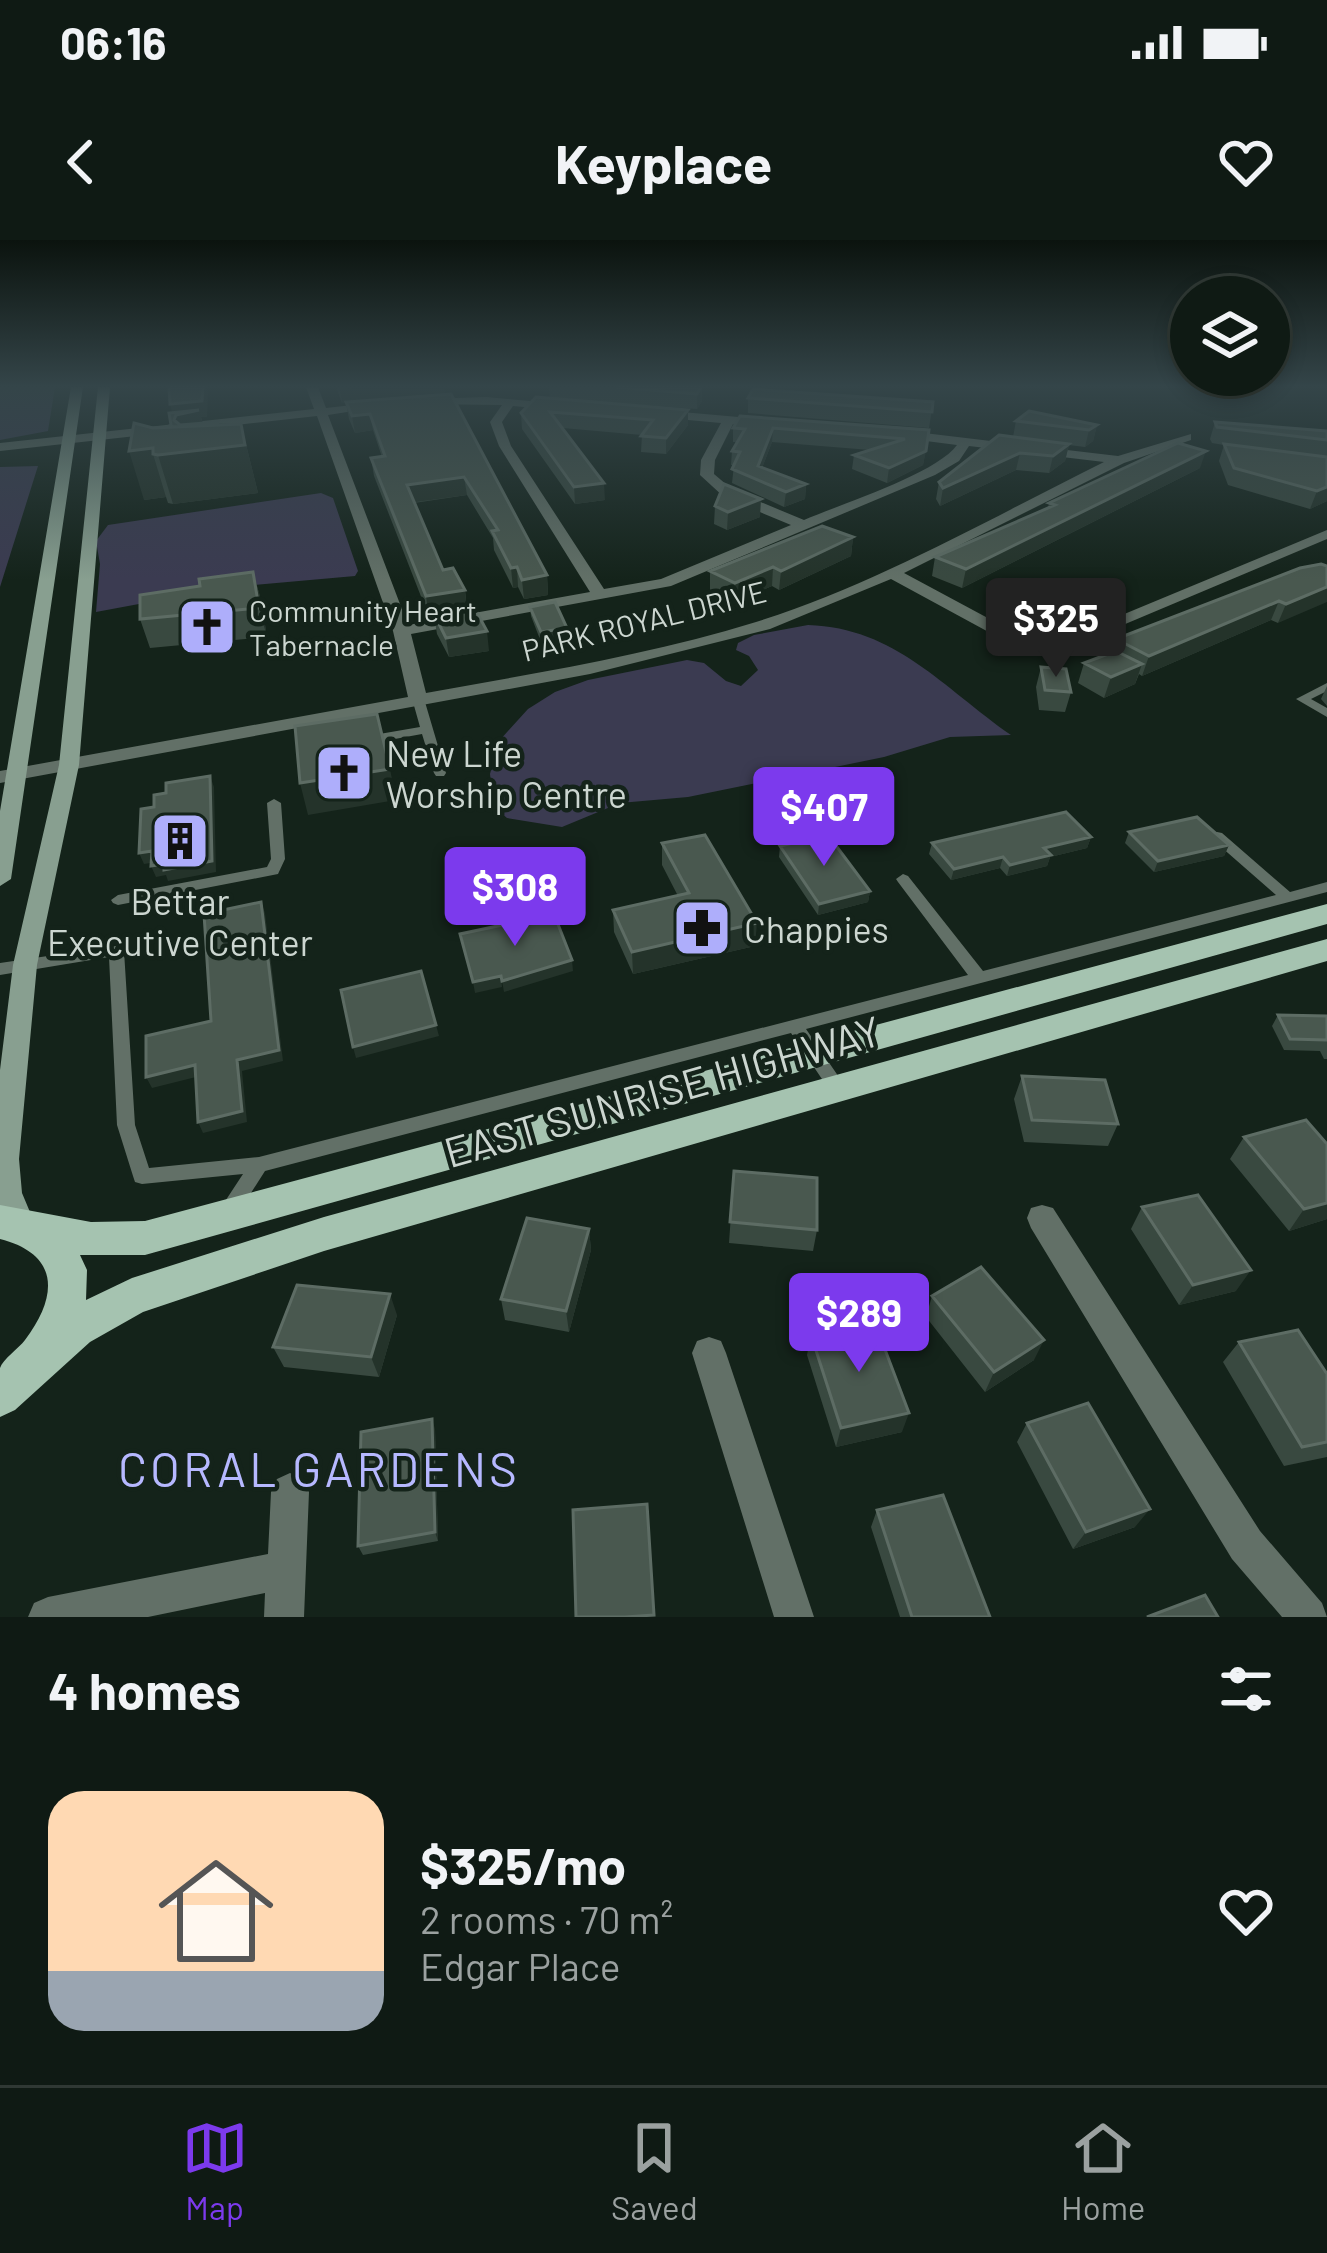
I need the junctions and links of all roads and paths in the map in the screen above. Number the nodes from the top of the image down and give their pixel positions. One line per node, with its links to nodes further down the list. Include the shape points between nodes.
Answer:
1 (68, 451): 13 (main road)
2 (98, 451): 11 (main road)
3 (335, 451): 18 (street)
4 (508, 451): 15 (street)
5 (712, 451): 10 (street, via 707,476)
6 (959, 451): 10 (street, via 930,472)
7 (1056, 451): 9 (street)
8 (1150, 451): 9 (street, PARK ROYAL DRIVE)
9 (1119, 460): 14 (street, PARK ROYAL DRIVE)
10 (803, 526): 15 (street, via 665,583)
11 (93, 532): 13 (main road); 16 (main road)
12 (1327, 534): 14 (street, via 1054,650 1033,649)
13 (55, 537): 17 (main road)
14 (892, 573): 20 (street, PARK ROYAL DRIVE, via 764,626)
15 (601, 597): 18 (street)
16 (82, 608): 17 (main road); 24 (main road)
17 (41, 613): 26 (main road)
18 (402, 632): 20 (street)
19 (1327, 686): 21 (lane, via 1302,699)
20 (419, 702): 22 (lane); 24 (street, PARK ROYAL DRIVE, via 315,731)
21 (1327, 712)
22 (424, 730): 23 (lane); 25 (lane)
23 (353, 742)
24 (69, 765): 26 (street, PARK ROYAL DRIVE); 36 (main road)
25 (440, 773)
26 (7, 776): 29 (main road)
27 (274, 803): 33 (lane, via 273,871)
28 (1196, 818): 32 (lane)
29 (0, 879)
30 (903, 879): 38 (lane)
31 (1327, 886): 32 (lane)
32 (1287, 897): 38 (lane)
33 (118, 900)
34 (1327, 914): 40 (main road, EAST SUNRISE HIGHWAY)
35 (1327, 950): 41 (main road, EAST SUNRISE HIGHWAY)
36 (25, 964): 37 (lane); 42 (lane, via 116,951 126,1125 142,1176); 45 (main road, via 4,1159)
37 (0, 969)
38 (978, 976): 39 (lane)
39 (794, 1024): 40 (lane); 42 (lane)
40 (815, 1053): 41 (lane); 43 (main road, EAST SUNRISE HIGHWAY)
41 (836, 1086): 47 (main road, EAST SUNRISE HIGHWAY, via 164,1286 103,1312)
42 (259, 1165): 43 (lane)
43 (226, 1216): 45 (main road, EAST SUNRISE HIGHWAY, via 117,1241)
44 (1042, 1218): 54 (street, via 1246,1545)
45 (20, 1226): 47 (main road, via 58,1246 68,1268 60,1326)
46 (709, 1353): 53 (street)
47 (40, 1358): 48 (main road)
48 (3, 1396)
49 (290, 1492): 50 (street)
50 (285, 1570): 51 (street); 52 (street)
51 (48, 1617)
52 (284, 1617)
53 (794, 1617)
54 (1308, 1617)

